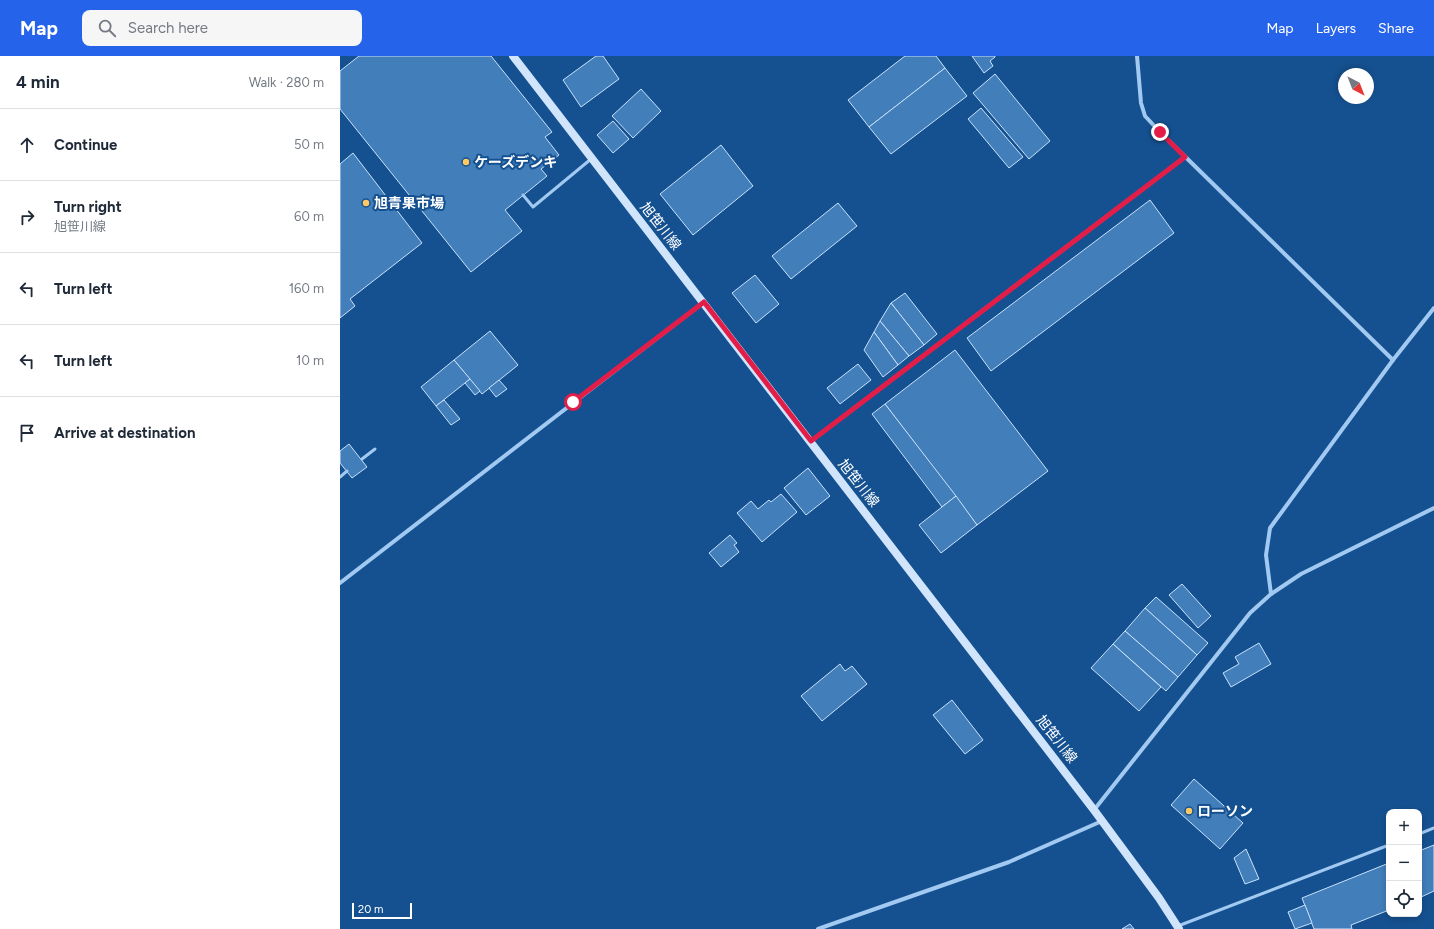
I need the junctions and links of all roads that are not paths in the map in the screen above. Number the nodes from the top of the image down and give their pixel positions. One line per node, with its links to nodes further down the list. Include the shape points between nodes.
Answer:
1 (513, 56): 4 (main road, 旭笹川線)
2 (1137, 56): 3 (street, via 1141,104 1145,116)
3 (1185, 157): 8 (street); 9 (street)
4 (592, 158): 5 (lane, via 533,207); 6 (main road, 旭笹川線)
5 (523, 196)
6 (704, 302): 9 (main road, 旭笹川線); 15 (street)
7 (1434, 308): 8 (street)
8 (1393, 360): 16 (street, via 1270,528 1266,555)
9 (811, 441): 17 (main road, 旭笹川線)
10 (375, 449): 11 (lane)
11 (362, 459)
12 (347, 471): 13 (lane)
13 (340, 477)
14 (1434, 508): 16 (street, via 1301,574)
15 (340, 583)
16 (1270, 594): 17 (street, via 1250,613)
17 (1094, 810): 18 (main road, 旭笹川線)
18 (1103, 821): 22 (main road, 旭笹川線); 23 (street, via 1009,862)
19 (1434, 828): 20 (lane)
20 (1422, 833)
21 (1386, 846): 22 (lane)
22 (1178, 928)
23 (818, 929)

